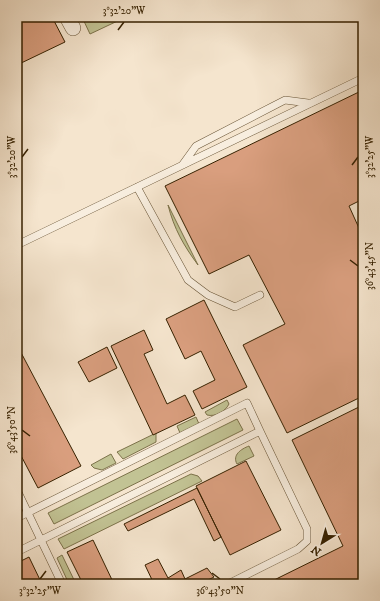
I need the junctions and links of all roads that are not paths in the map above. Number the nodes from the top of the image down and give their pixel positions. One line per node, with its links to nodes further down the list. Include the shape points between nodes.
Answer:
1 (363, 78): 2 (lane)
2 (308, 103): 3 (lane); 3 (lane, via 285,100 196,146)
3 (183, 164): 4 (lane)
4 (137, 187): 5 (lane); 6 (lane, via 188,280 208,295 235,307)
5 (17, 245)
6 (260, 295)
7 (260, 430): 9 (lane, via 247,403); 11 (lane); 14 (lane, via 307,530 307,541 298,549)
8 (17, 490): 9 (lane)
9 (28, 512): 10 (lane); 11 (lane)
10 (17, 518)
11 (40, 539): 12 (lane); 13 (lane)
12 (17, 552)
13 (62, 584)
14 (228, 584)

